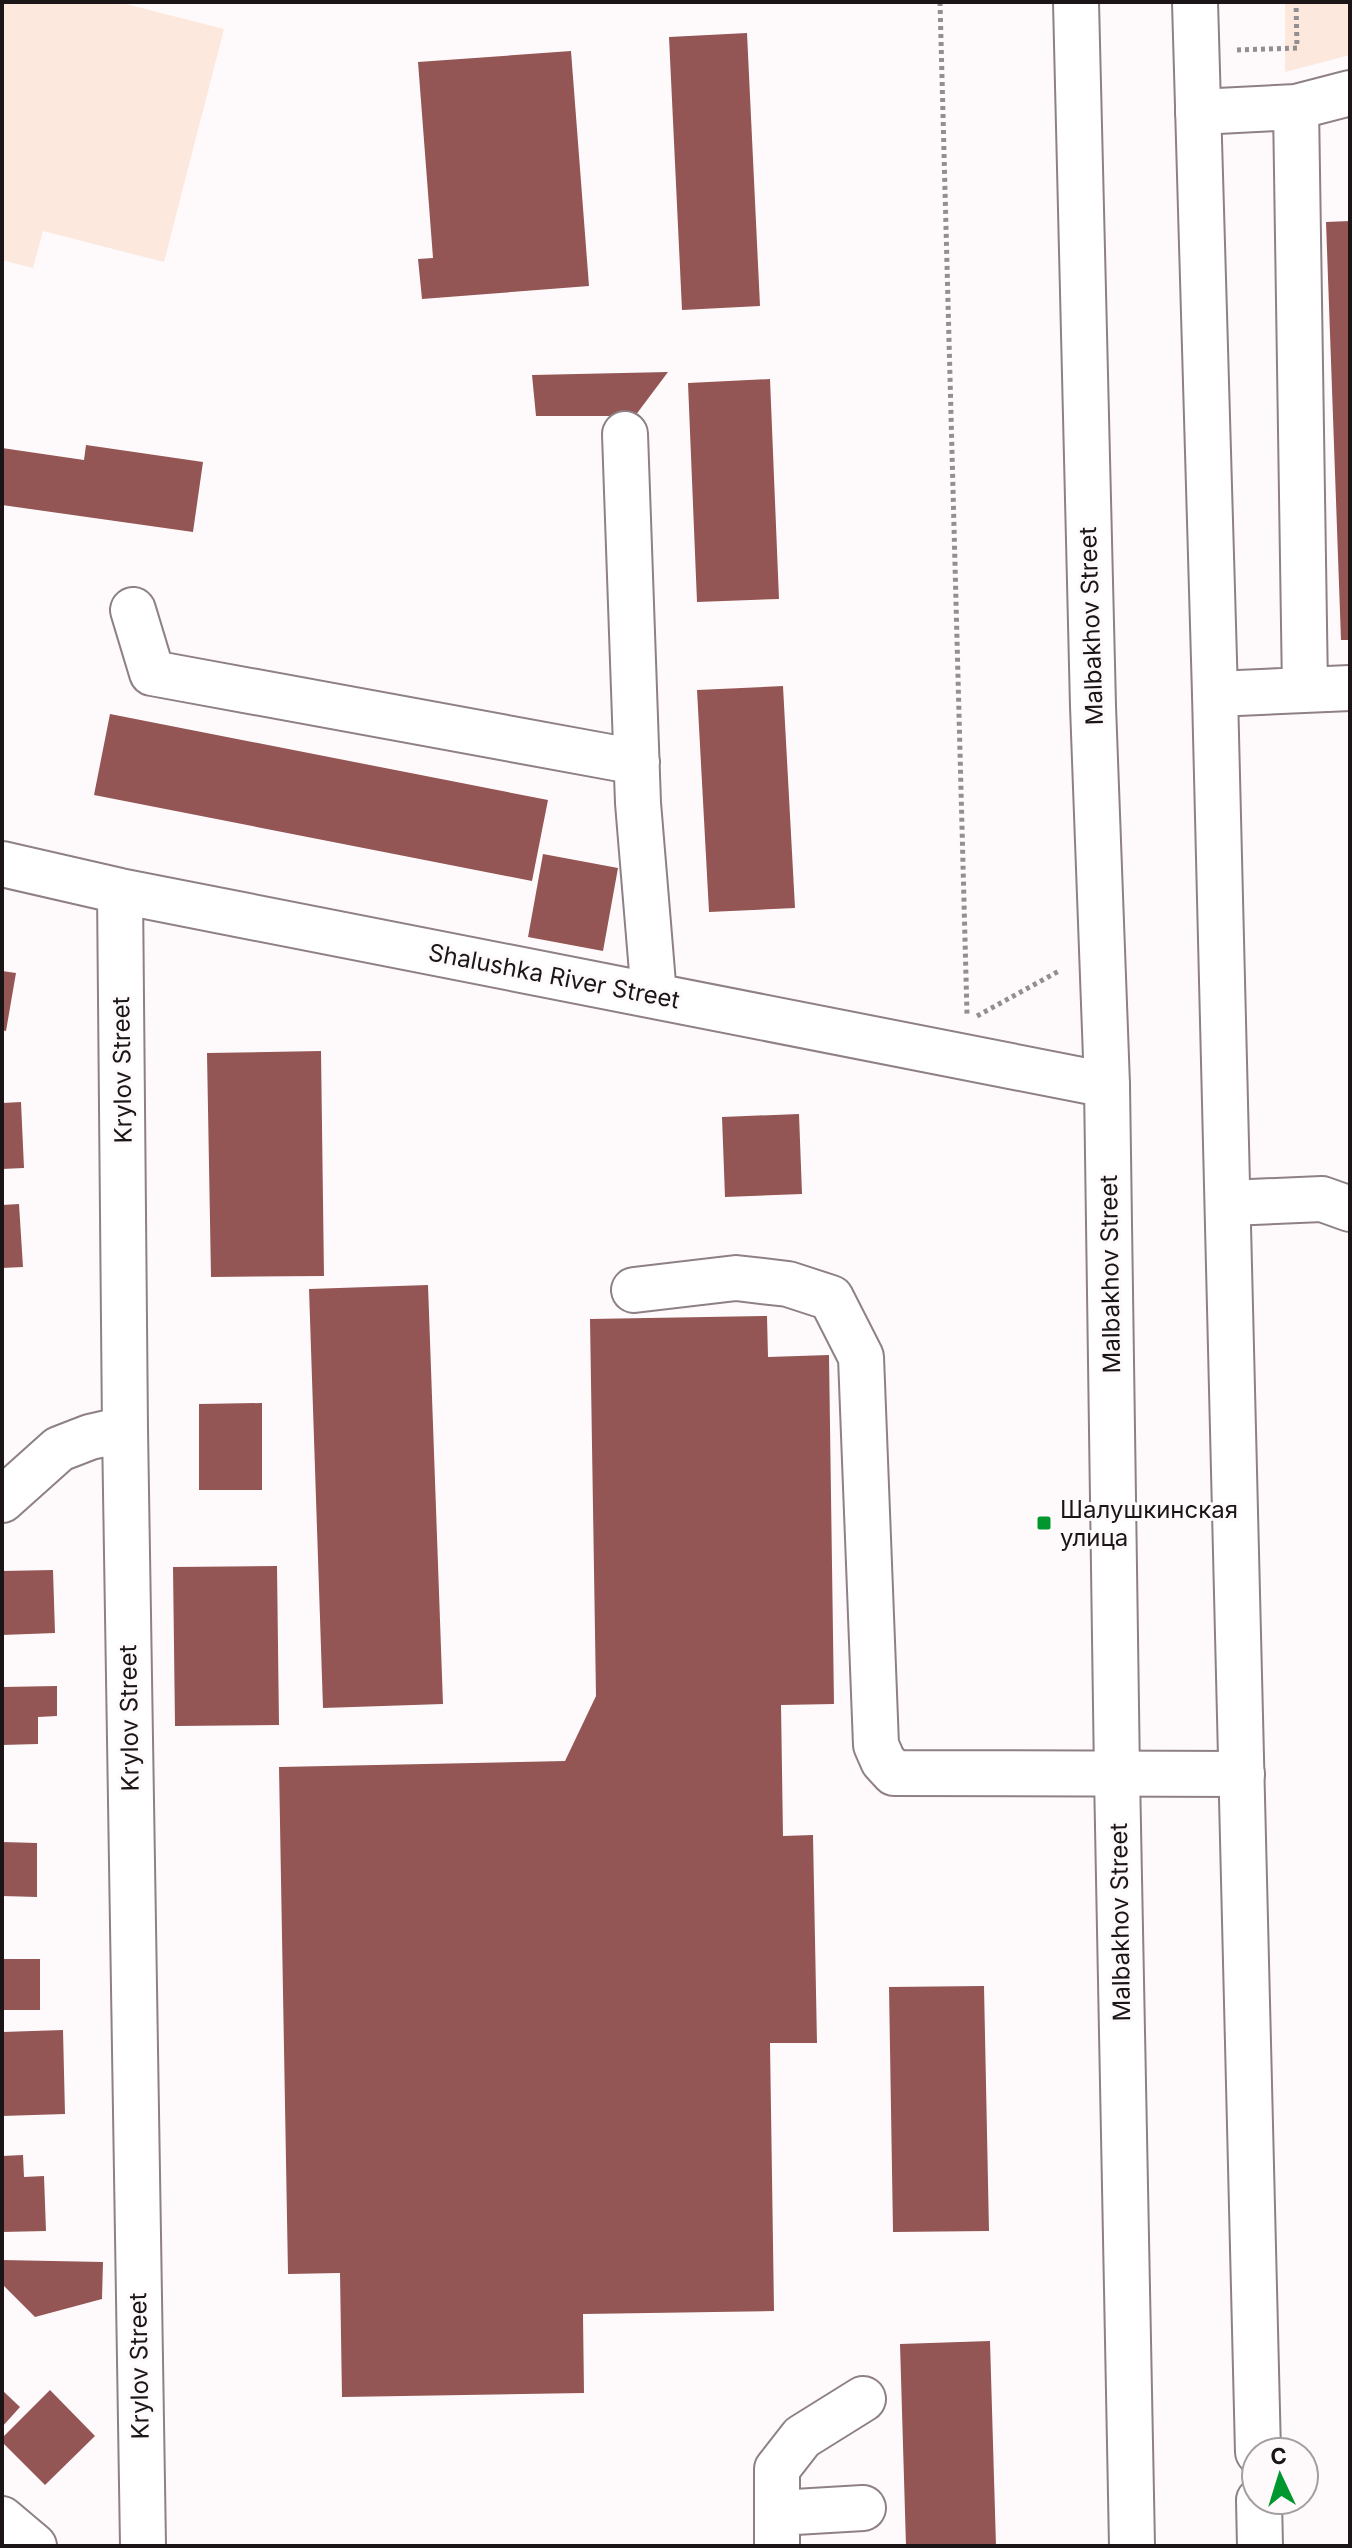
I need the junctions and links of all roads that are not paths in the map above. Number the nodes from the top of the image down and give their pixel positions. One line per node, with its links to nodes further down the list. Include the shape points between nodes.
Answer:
1 (1076, 2): 15 (main road, Malbakhov Street)
2 (1201, 6): 5 (main road)
3 (1350, 93): 4 (main road)
4 (1296, 107): 5 (main road); 9 (main road)
5 (1198, 112): 10 (main road)
6 (625, 434): 11 (main road)
7 (133, 610): 11 (main road, via 152,673)
8 (1350, 688): 9 (main road)
9 (1305, 689): 10 (main road)
10 (1215, 694): 16 (main road)
11 (637, 762): 14 (main road)
12 (2, 864): 13 (main road, Shalushka River Street)
13 (120, 891): 14 (main road, Shalushka River Street); 19 (main road, Krylov Street)
14 (654, 996): 15 (main road, Shalushka River Street)
15 (1107, 1085): 22 (main road, Malbakhov Street)
16 (1228, 1203): 17 (main road, via 1322,1199); 21 (main road)
17 (1350, 1209)
18 (634, 1290): 22 (main road, via 736,1278 788,1284 831,1298 861,1357 876,1745 894,1773)
19 (125, 1429): 20 (main road, via 59,1449); 30 (main road, Krylov Street)
20 (2, 1500)
21 (1242, 1774): 22 (main road); 24 (main road)
22 (1117, 1775): 31 (main road, Malbakhov Street)
23 (863, 2399): 28 (main road, via 802,2437 777,2469)
24 (1258, 2436)
25 (863, 2508): 28 (main road)
26 (1259, 2516): 32 (main road)
27 (2, 2519): 29 (main road)
28 (777, 2529)
29 (34, 2546)
30 (143, 2546)
31 (1132, 2546)
32 (1260, 2546)

